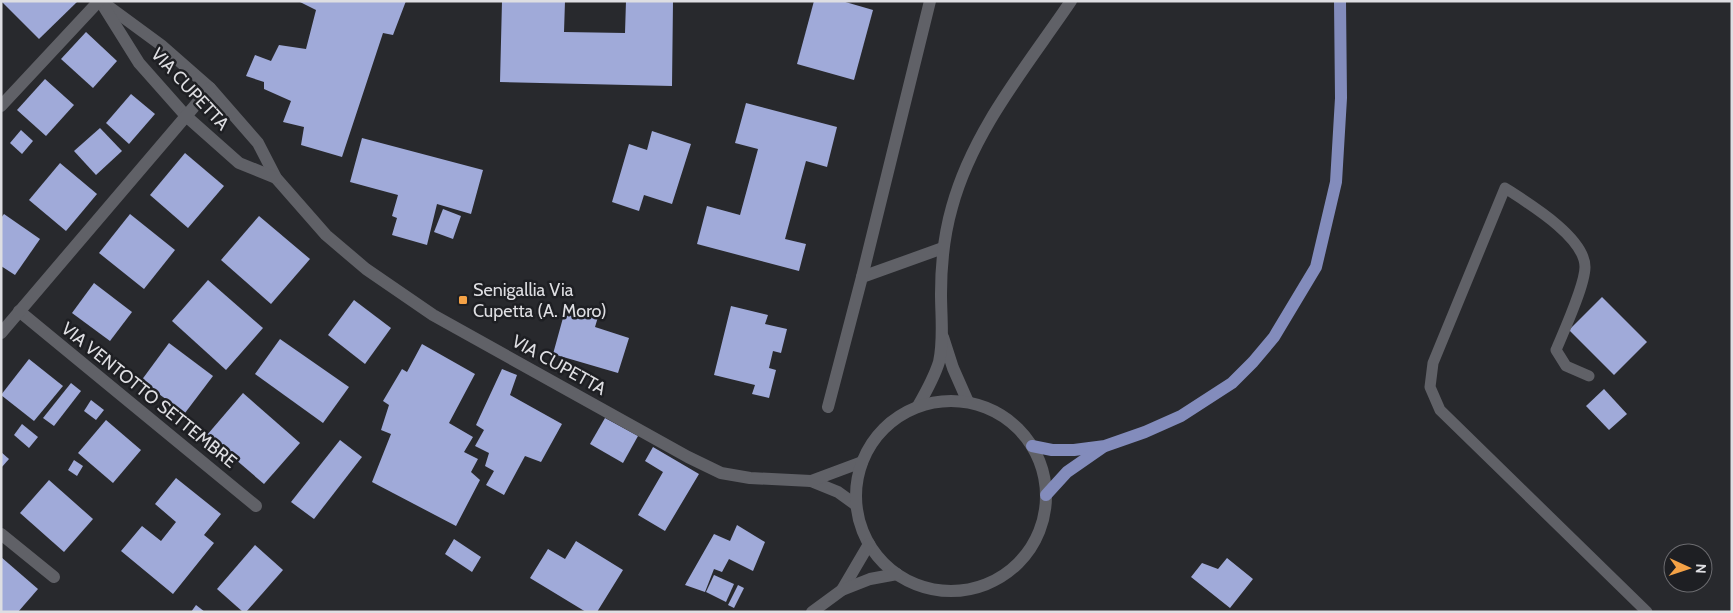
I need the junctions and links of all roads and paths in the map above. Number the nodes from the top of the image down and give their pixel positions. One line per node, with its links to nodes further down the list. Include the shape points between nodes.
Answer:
1 (100, 1): 5 (street, VIA CUPETTA, via 161,45); 6 (street); 7 (street, VIA CUPETTA, via 139,63)
2 (930, 1): 10 (street)
3 (1071, 1): 9 (street, via 991,119 965,168 952,207)
4 (1340, 1): 19 (main road, via 1341,98 1336,182 1316,267 1274,337 1232,383 1181,416)
5 (210, 88): 7 (street); 8 (street, VIA CUPETTA, via 258,142)
6 (1, 106)
7 (186, 116): 8 (street, VIA CUPETTA, via 239,163); 11 (street)
8 (276, 178): 21 (street, VIA CUPETTA, via 332,241 366,270 433,315 721,473)
9 (944, 248): 10 (street); 13 (street)
10 (862, 277): 17 (street)
11 (19, 311): 12 (street); 24 (street, VIA VENTOTTO SETTEMBRE)
12 (1, 333)
13 (942, 334): 15 (street); 16 (street, via 939,361)
14 (1589, 376): 31 (lane, via 1566,366 1556,350 1583,280 1584,257 1554,221 1505,188 1433,363 1430,387 1440,410)
15 (968, 402): 16 (street, via 951,400); 18 (street, via 993,410 1015,426)
16 (918, 406): 20 (street, via 884,428)
17 (828, 407)
18 (1032, 446): 19 (main road, via 1074,450); 22 (street, via 1040,462)
19 (1105, 446): 22 (main road, via 1067,472)
20 (862, 462): 21 (street, VIA CUPETTA); 23 (street)
21 (811, 481): 23 (street, VIA CUPETTA, via 838,492)
22 (1046, 494): 27 (street, via 1043,520 1033,544 1016,565 995,580 971,589 945,591 920,586)
23 (856, 505): 26 (street, via 860,525)
24 (256, 506)
25 (1, 534): 28 (street)
26 (869, 544): 27 (street); 29 (street)
27 (897, 574): 29 (street, via 870,579)
28 (54, 576)
29 (842, 590): 30 (street)
30 (812, 612)
31 (1646, 612)

